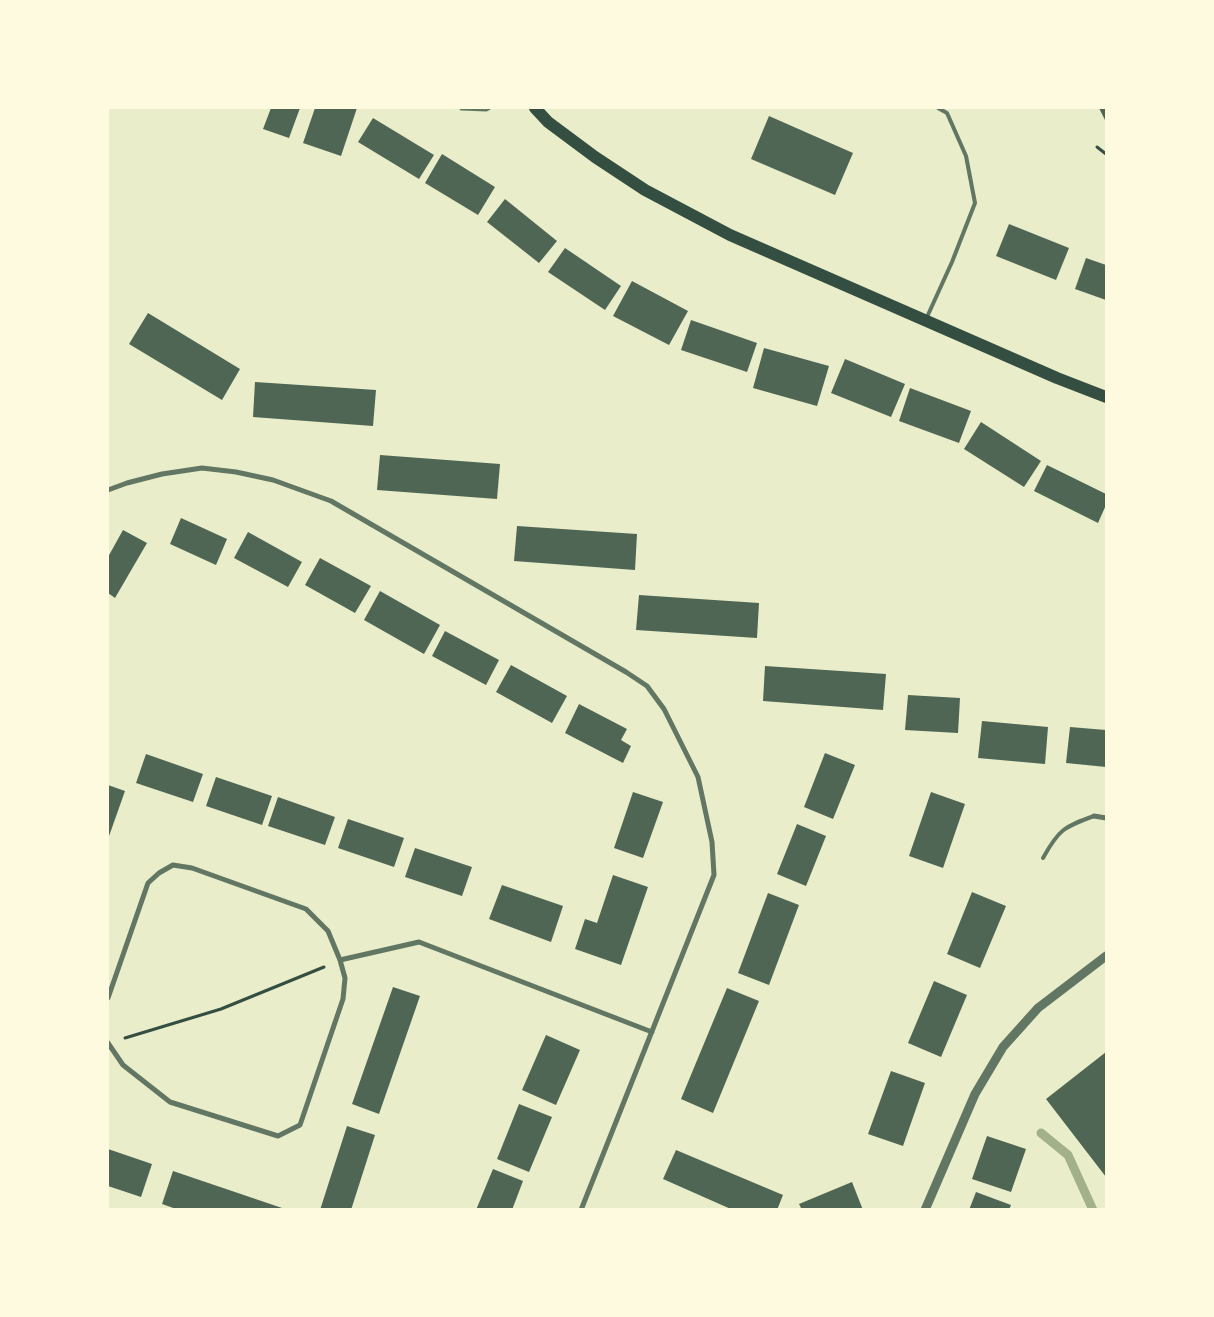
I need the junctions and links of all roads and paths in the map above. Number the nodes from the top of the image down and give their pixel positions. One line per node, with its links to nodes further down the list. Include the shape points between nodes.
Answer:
1 (462, 108): 2 (street)
2 (488, 108)
3 (535, 108): 7 (main road, via 548,122 645,190 730,235)
4 (938, 108): 7 (lane, via 947,113 966,156 975,203)
5 (1097, 147): 6 (path)
6 (1106, 154)
7 (926, 320): 8 (main road)
8 (1106, 397)
9 (108, 490): 16 (street, via 162,474 202,468 273,480 298,489 331,501 647,686 664,709 698,778 712,842 714,875)
10 (1094, 816): 11 (street); 12 (lane, via 1060,832)
11 (1106, 818)
12 (1043, 858)
13 (1106, 956): 19 (street, via 1038,1008 1003,1047 975,1094)
14 (340, 960): 15 (street, via 328,932 306,909 192,868 173,865 148,883); 16 (street, via 419,942); 17 (path, via 221,1009); 17 (street, via 346,978 343,999 300,1125 278,1136 170,1102 123,1065)
15 (108, 998)
16 (652, 1032): 18 (street)
17 (108, 1042)
18 (584, 1209)
19 (925, 1210)

